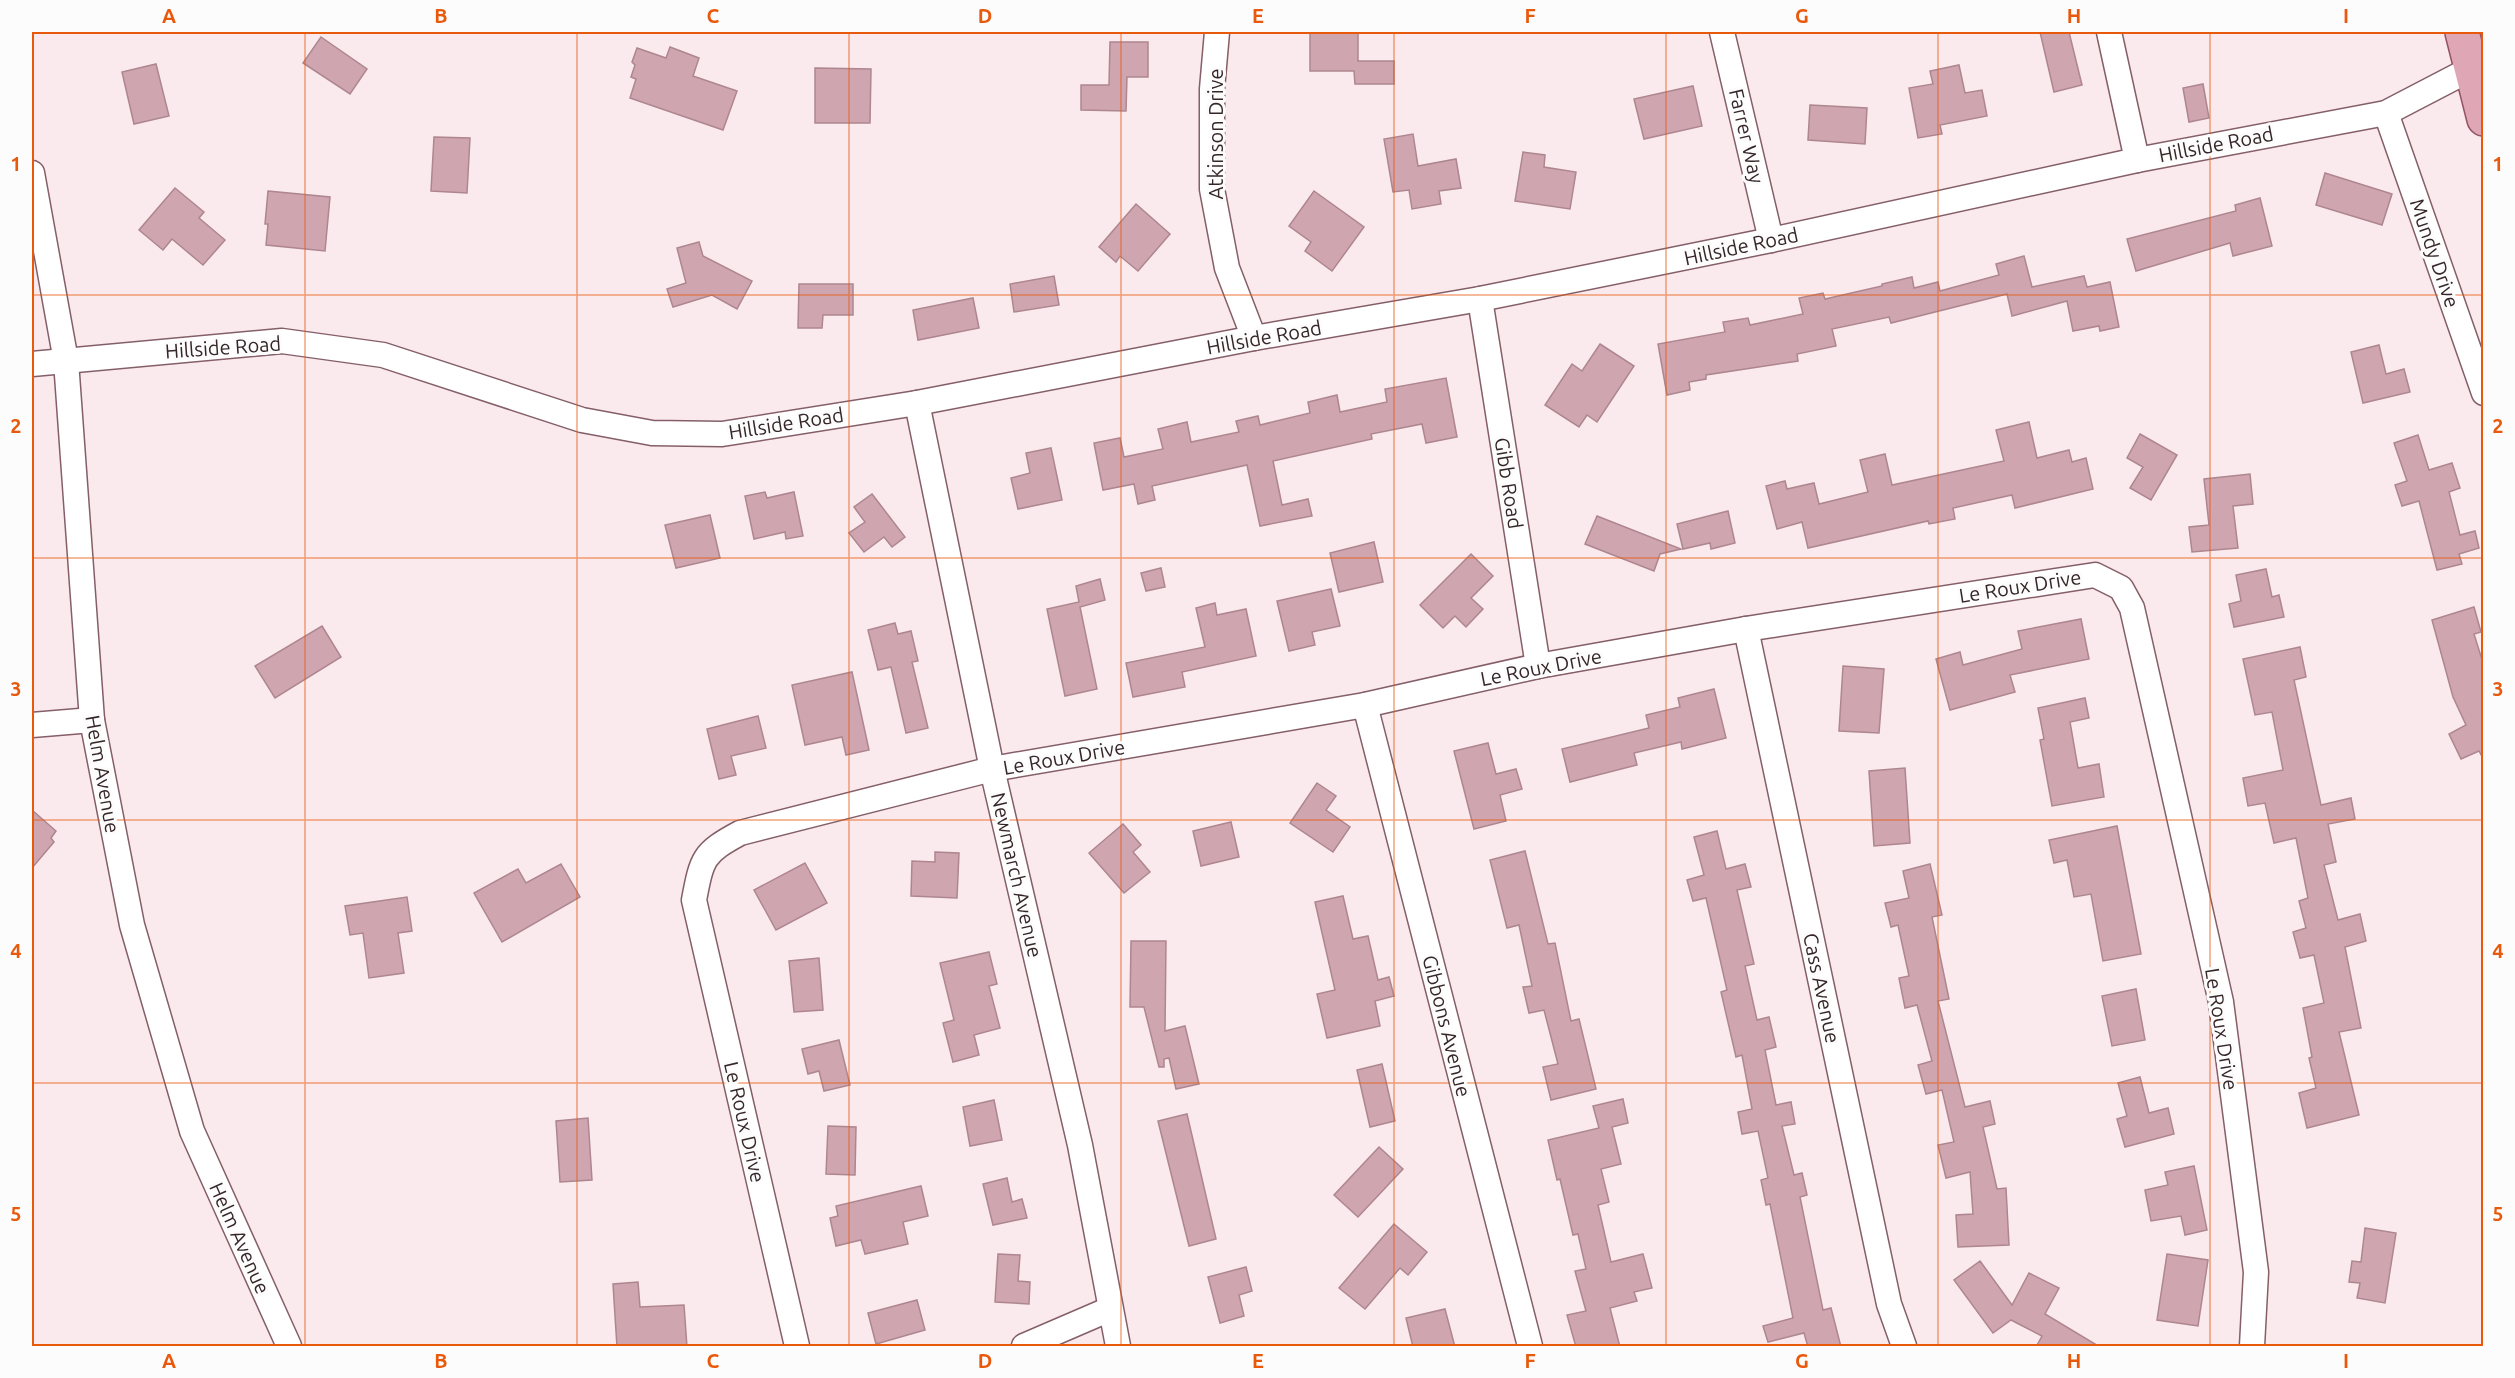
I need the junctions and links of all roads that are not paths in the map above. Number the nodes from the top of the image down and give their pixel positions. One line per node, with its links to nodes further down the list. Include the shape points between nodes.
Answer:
1 (1217, 32): 12 (street, Atkinson Drive, via 1212,89 1212,189 1227,268)
2 (1722, 32): 10 (street, Farrer Way)
3 (2109, 32): 8 (street)
4 (2462, 32): 5 (main road)
5 (2477, 65): 6 (street, Hillside Road); 7 (main road)
6 (2386, 112): 8 (street, Hillside Road); 15 (street, Mundy Drive)
7 (2484, 118)
8 (2137, 160): 10 (street, Hillside Road)
9 (32, 174): 13 (street, Helm Avenue)
10 (1771, 240): 11 (street, Hillside Road)
11 (1480, 299): 12 (street, Hillside Road); 18 (street, Gibb Road)
12 (1254, 338): 16 (street, Hillside Road)
13 (66, 361): 14 (street, Hillside Road); 16 (street, Hillside Road, via 282,341 383,355 582,420 652,433 722,434); 20 (street, Helm Avenue)
14 (32, 364)
15 (2484, 393)
16 (917, 403): 22 (street, Newmarch Avenue)
17 (1746, 628): 18 (street, Le Roux Drive); 29 (street, Cass Avenue, via 1889,1304); 30 (street, Le Roux Drive, via 2095,575 2121,588 2132,608 2221,1002 2256,1272)
18 (1538, 666): 19 (street, Le Roux Drive)
19 (1365, 705): 22 (street, Le Roux Drive); 28 (street, Gibbons Avenue)
20 (92, 720): 21 (street); 24 (street, Helm Avenue, via 132,925 192,1131)
21 (32, 725)
22 (992, 769): 23 (street, Newmarch Avenue, via 1080,1145); 25 (street, Le Roux Drive, via 740,833 714,847 700,868 694,900)
23 (1110, 1310): 26 (street); 27 (street, Newmarch Avenue)
24 (289, 1347)
25 (796, 1347)
26 (1024, 1347)
27 (1118, 1347)
28 (1530, 1347)
29 (1904, 1347)
30 (2252, 1347)

